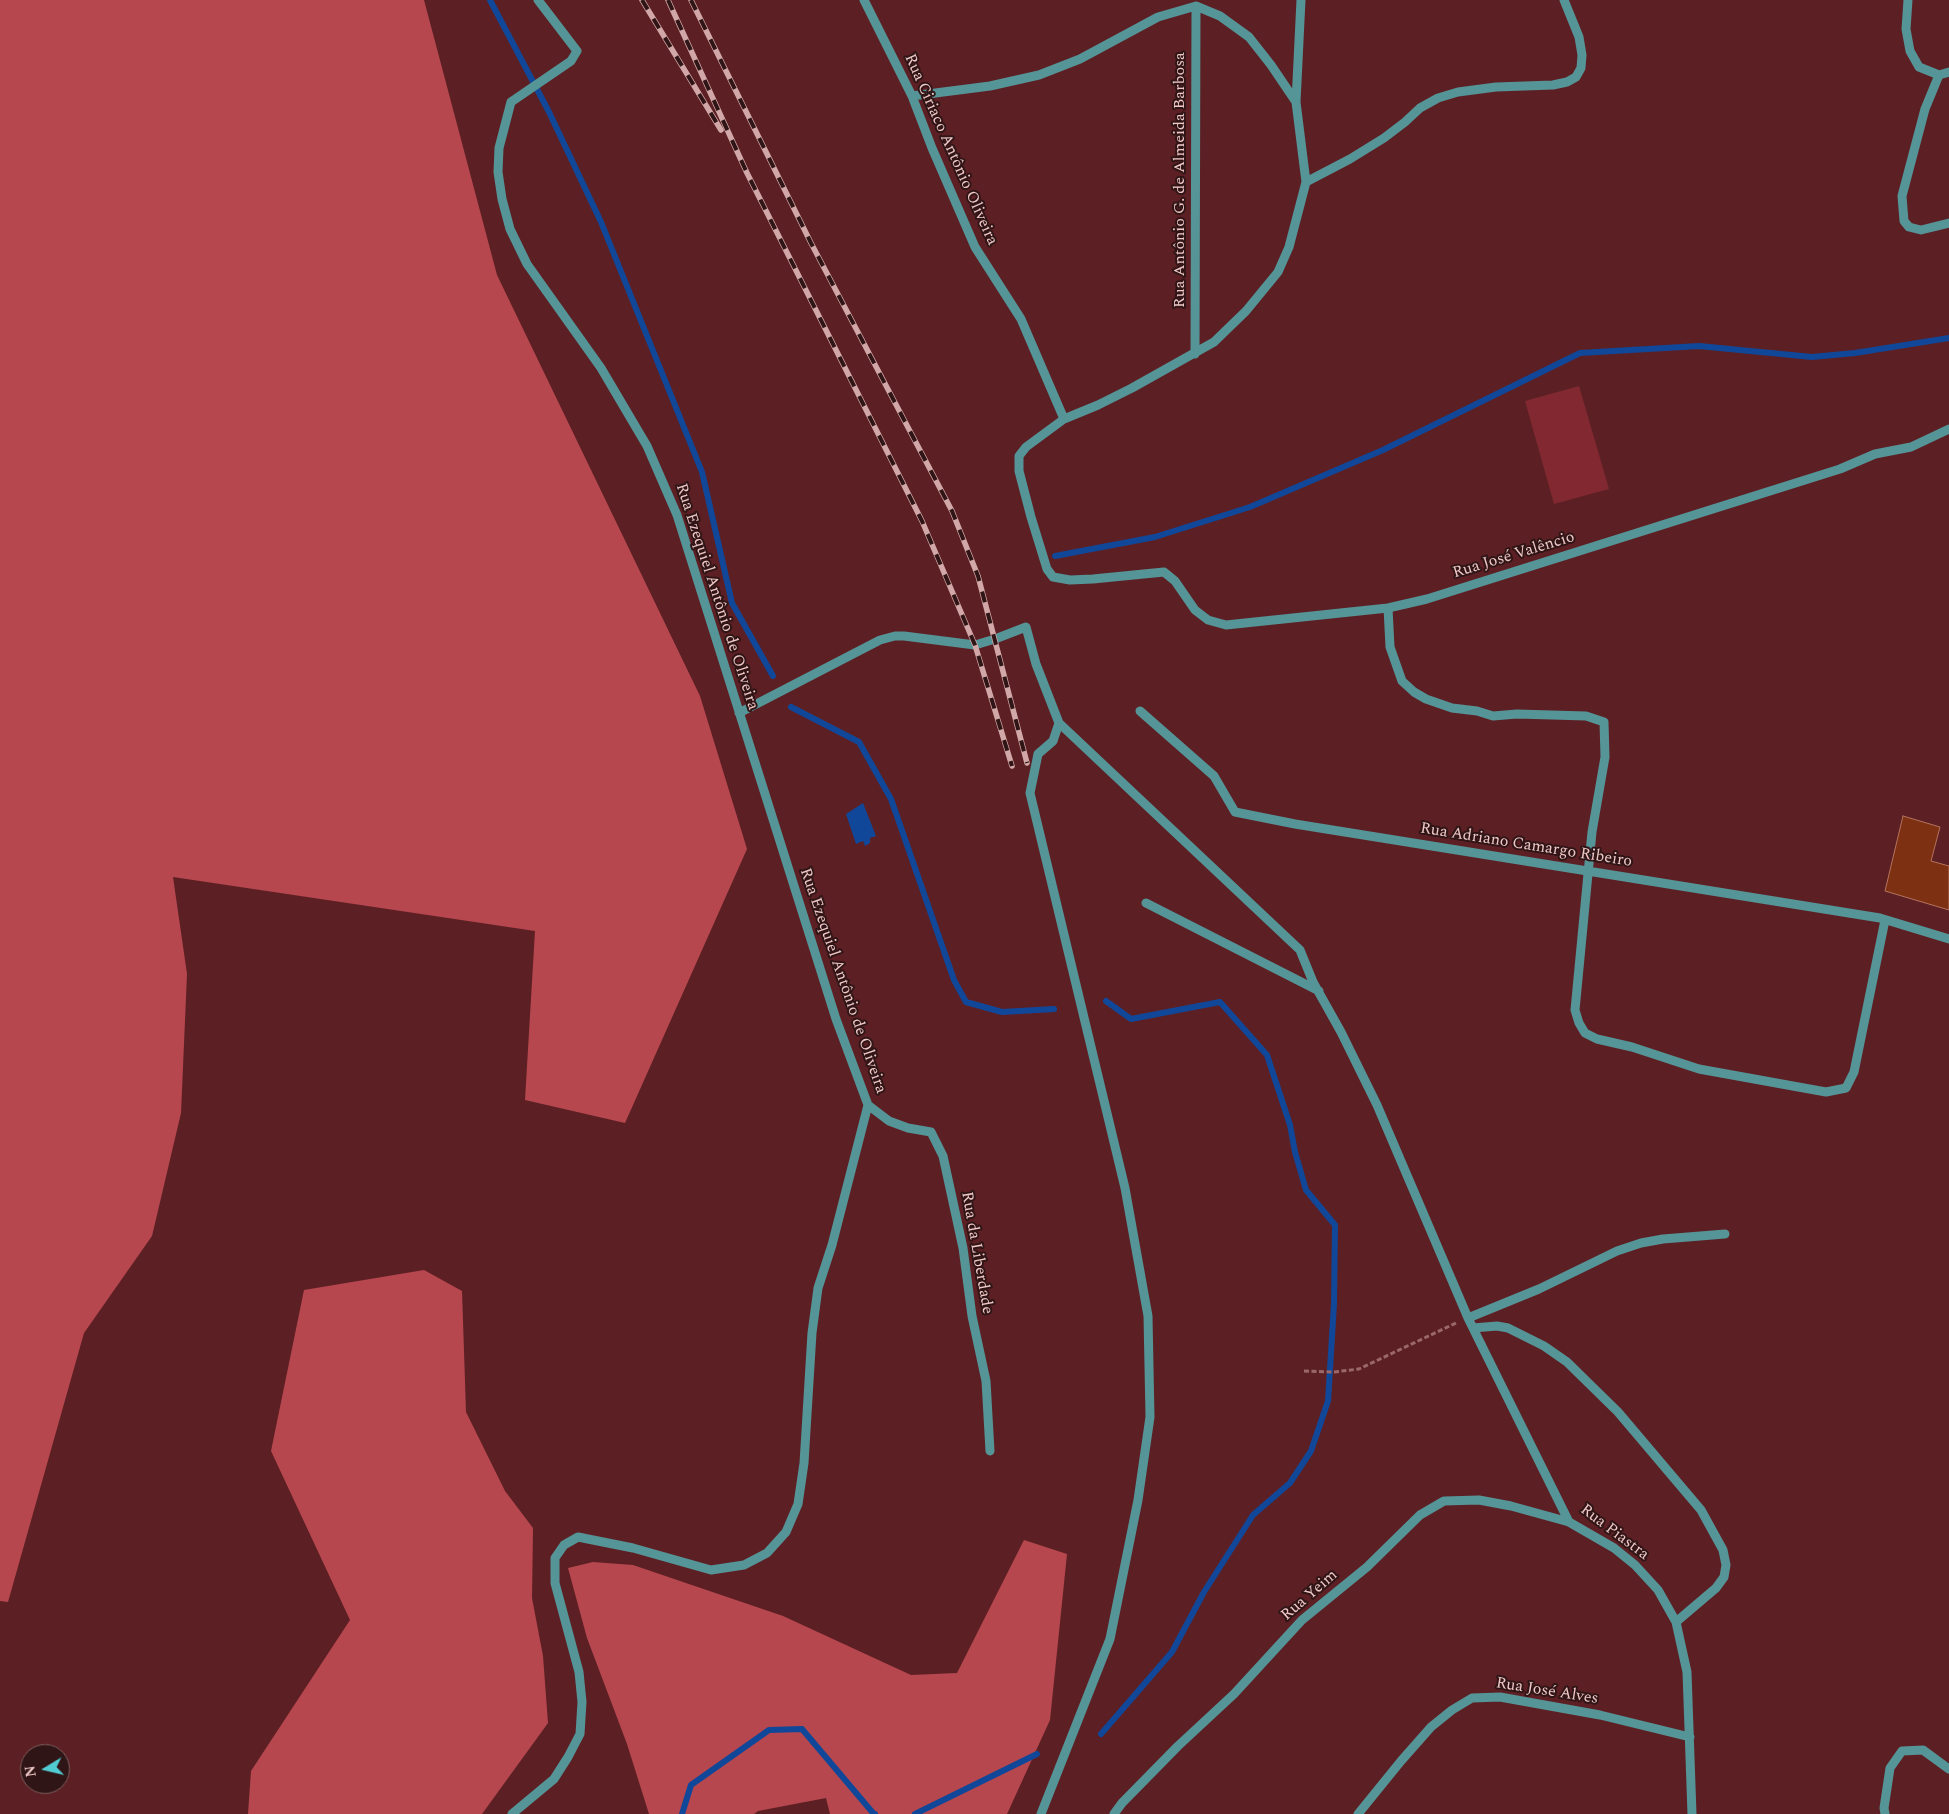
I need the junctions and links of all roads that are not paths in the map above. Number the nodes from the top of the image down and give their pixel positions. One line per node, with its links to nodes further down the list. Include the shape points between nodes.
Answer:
1 (538, 0): 18 (street, Rua Ezequiel Antônio de Oliveira, via 578,51 570,61 512,102 499,148 500,181 510,229 527,264 600,368 647,446 677,515)
2 (864, 0): 9 (street, Rua Ciriaco Antônio Oliveira)
3 (1301, 0): 10 (street)
4 (1564, 0): 11 (street, via 1579,37 1582,55 1576,77 1567,82 1496,87 1438,98 1420,108 1384,138)
5 (1908, 0): 8 (street, via 1906,29 1910,51 1918,67)
6 (1196, 6): 9 (street, via 1158,16 1080,59 1039,75 990,86); 10 (street, via 1220,16 1249,37); 13 (street, Rua Antônio G. de Almeida Barbosa)
7 (1949, 72): 8 (street)
8 (1939, 75): 12 (street, via 1924,109 1906,176 1902,210 1909,227 1921,230)
9 (912, 96): 14 (street, Rua Ciriaco Antônio Oliveira, via 975,247 1021,320)
10 (1296, 102): 11 (street)
11 (1306, 182): 13 (street, via 1290,247 1278,272 1246,311 1214,342)
12 (1949, 223)
13 (1196, 354): 14 (street)
14 (1064, 419): 16 (street, Rua José Valêncio, via 1026,447 1019,456 1019,471 1031,517 1047,569 1053,577 1093,580 1164,572 1175,581 1195,610 1208,620 1226,625)
15 (1949, 429): 16 (street, Rua José Valêncio, via 1911,447 1875,454 1840,469 1427,599)
16 (1388, 608): 20 (street, via 1390,647 1402,681 1426,699 1493,716 1586,716 1604,722 1605,757)
17 (1140, 711): 20 (street, Rua Adriano Camargo Ribeiro, via 1214,776 1235,812)
18 (739, 713): 19 (street, via 880,640 904,636 976,645 1026,627 1036,664); 25 (street, Rua Ezequiel Antônio de Oliveira, via 833,1010)
19 (1059, 723): 24 (street, Rua Piastra, via 1300,950); 35 (street, via 1053,741 1038,754 1030,793 1125,1188 1148,1316 1150,1417 1138,1500 1110,1639)
20 (1589, 871): 22 (street, Rua Adriano Camargo Ribeiro); 22 (street, via 1575,1010 1585,1033 1698,1069 1826,1092 1846,1088 1854,1072)
21 (1146, 903): 24 (street)
22 (1885, 920): 23 (street, Rua Adriano Camargo Ribeiro)
23 (1949, 939)
24 (1319, 992): 27 (street, Rua Piastra, via 1377,1105)
25 (868, 1105): 29 (street, Rua da Liberdade, via 889,1121 930,1132 943,1156 986,1381); 34 (street, Rua Ezequiel Antônio de Oliveira, via 835,1236 818,1288 804,1463 798,1504 786,1532 767,1553 744,1565 711,1570 633,1548 578,1537 564,1545 555,1558 555,1583 579,1672 582,1702 580,1734 554,1779)
26 (1725, 1234): 27 (street, via 1641,1243)
27 (1468, 1318): 28 (street, Rua Piastra)
28 (1473, 1328): 30 (street, Rua Piastra); 31 (street, via 1508,1328 1567,1362 1618,1412 1701,1510 1723,1550 1724,1577 1716,1588)
29 (990, 1451)
30 (1569, 1522): 31 (street, Rua Piastra, via 1636,1565 1658,1590); 36 (street, Rua Yeim, via 1479,1500 1444,1501 1420,1515 1366,1567 1302,1620 1234,1694 1178,1746)
31 (1676, 1622): 32 (street, Rua Piastra, via 1687,1672)
32 (1690, 1737): 37 (street, Rua José Alves, via 1600,1715 1500,1697 1472,1698 1431,1727); 38 (street, Rua Piastra)
33 (1949, 1769): 39 (street, via 1922,1750 1902,1751 1890,1768)
34 (512, 1814)
35 (1041, 1814)
36 (1114, 1814)
37 (1358, 1814)
38 (1692, 1814)
39 (1885, 1814)

